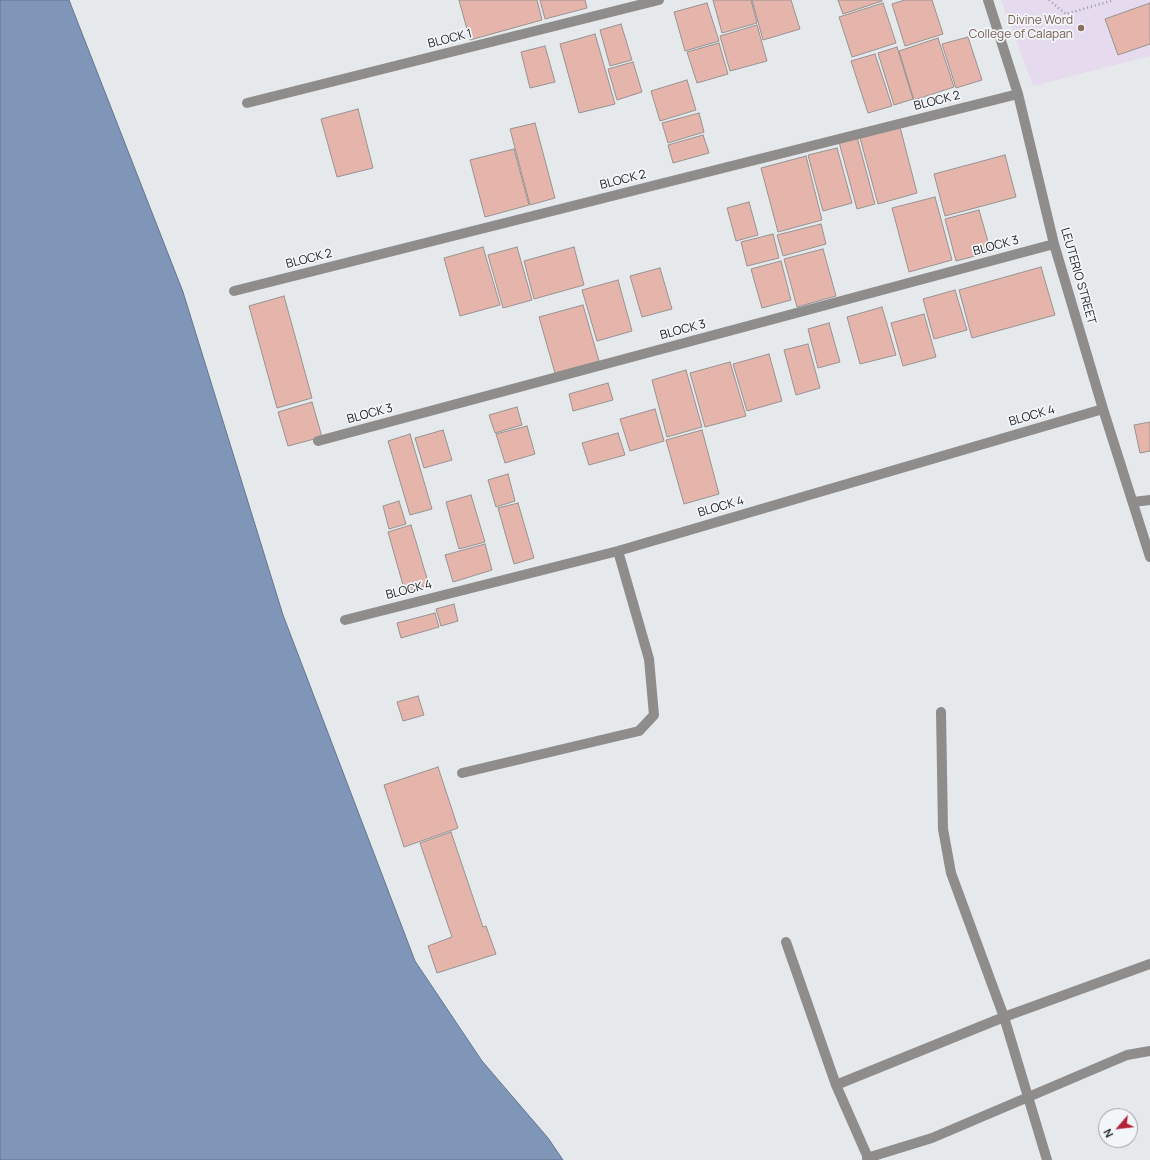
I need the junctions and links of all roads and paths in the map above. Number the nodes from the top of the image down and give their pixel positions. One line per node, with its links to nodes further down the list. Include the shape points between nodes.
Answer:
1 (659, 0): 6 (street, BLOCK 1)
2 (988, 0): 5 (street, LEUTERIO STREET)
3 (1049, 0): 4 (path, via 1066,14)
4 (1114, 0)
5 (1018, 94): 7 (street, LEUTERIO STREET); 8 (street, BLOCK 2)
6 (247, 103)
7 (1054, 244): 9 (street, LEUTERIO STREET); 10 (street, BLOCK 3)
8 (234, 291)
9 (1103, 408): 12 (street, LEUTERIO STREET); 13 (street, BLOCK 4)
10 (318, 441)
11 (1150, 500): 12 (street)
12 (1133, 502): 14 (street, LEUTERIO STREET)
13 (618, 551): 15 (street, BLOCK 4); 17 (street, via 649,659 654,715 639,731)
14 (1150, 557)
15 (345, 620)
16 (941, 712): 20 (street, via 943,829 951,873)
17 (462, 773)
18 (786, 942): 22 (street)
19 (1150, 964): 20 (street)
20 (1004, 1017): 22 (street); 23 (street)
21 (1150, 1051): 23 (street, via 1127,1055)
22 (836, 1085): 24 (street)
23 (1029, 1096): 24 (street, via 932,1138); 25 (street)
24 (868, 1159)
25 (1047, 1160)

